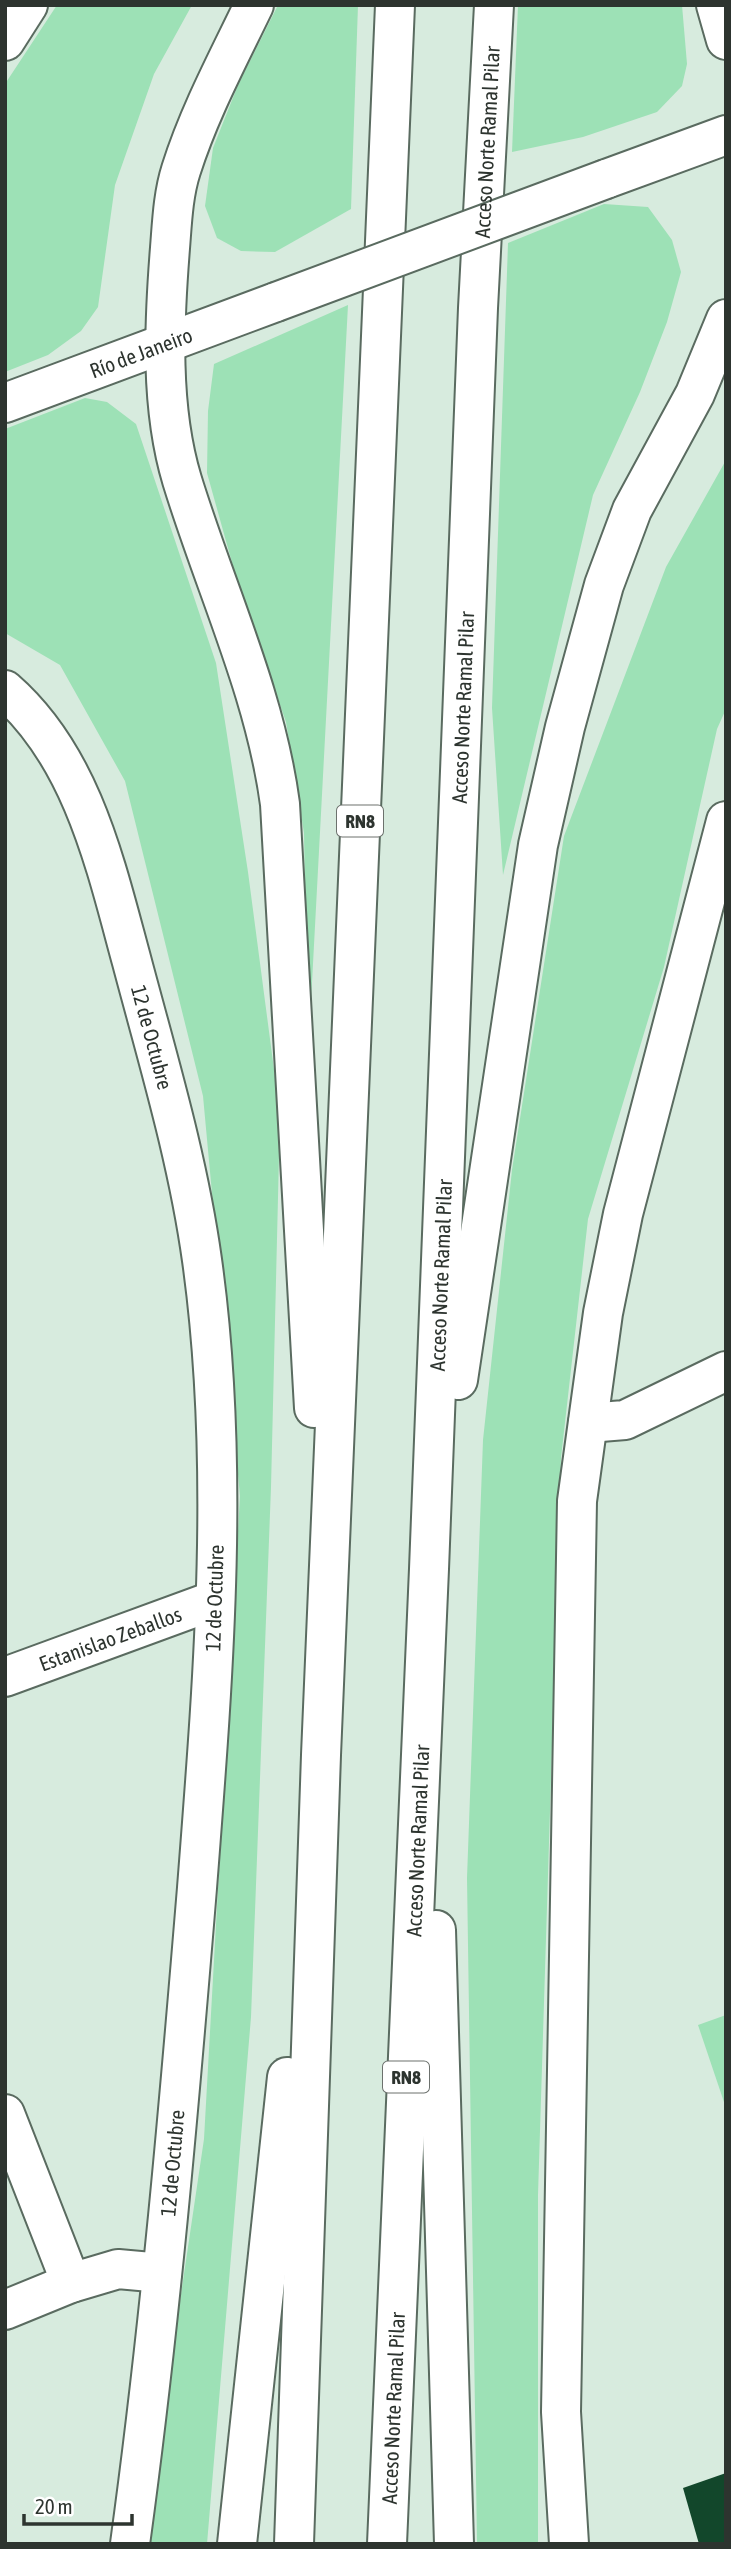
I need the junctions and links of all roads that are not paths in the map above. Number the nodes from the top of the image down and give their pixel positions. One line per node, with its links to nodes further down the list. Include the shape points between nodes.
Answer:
1 (28, 5): 7 (main road)
2 (254, 5): 10 (main road, via 180,172 172,226)
3 (395, 5): 19 (main road, RN8)
4 (494, 5): 16 (main road, Acceso Norte Ramal Pilar / RN8)
5 (716, 5): 6 (main road)
6 (726, 40)
7 (5, 41)
8 (726, 135): 10 (main road, Río de Janeiro, bridge)
9 (726, 319): 16 (main road, via 695,394 632,510 604,585 565,727 538,845)
10 (166, 344): 11 (main road, Río de Janeiro); 19 (main road, via 169,419 181,476 261,708 281,804)
11 (5, 403)
12 (5, 690): 17 (main road, 12 de Octubre, via 34,718 56,751 97,838 179,1137 202,1257 213,1357)
13 (723, 839): 15 (main road, via 623,1214)
14 (726, 1371): 15 (main road, via 625,1420)
15 (588, 1423): 31 (main road, via 576,1514 561,2412)
16 (429, 1569): 18 (main road, Acceso Norte Ramal Pilar / RN8)
17 (215, 1600): 20 (main road, Estanislao Zeballos); 23 (main road, 12 de Octubre, via 204,1796)
18 (426, 1610): 29 (main road, Acceso Norte Ramal Pilar / RN8); 30 (main road)
19 (326, 1637): 21 (main road, RN8)
20 (5, 1677)
21 (321, 1755): 27 (main road); 28 (main road, RN8)
22 (5, 2114): 24 (main road)
23 (162, 2273): 24 (main road, via 118,2269); 26 (main road, 12 de Octubre)
24 (71, 2283): 25 (main road)
25 (5, 2310)
26 (130, 2544)
27 (237, 2544)
28 (294, 2544)
29 (387, 2544)
30 (454, 2544)
31 (569, 2544)

